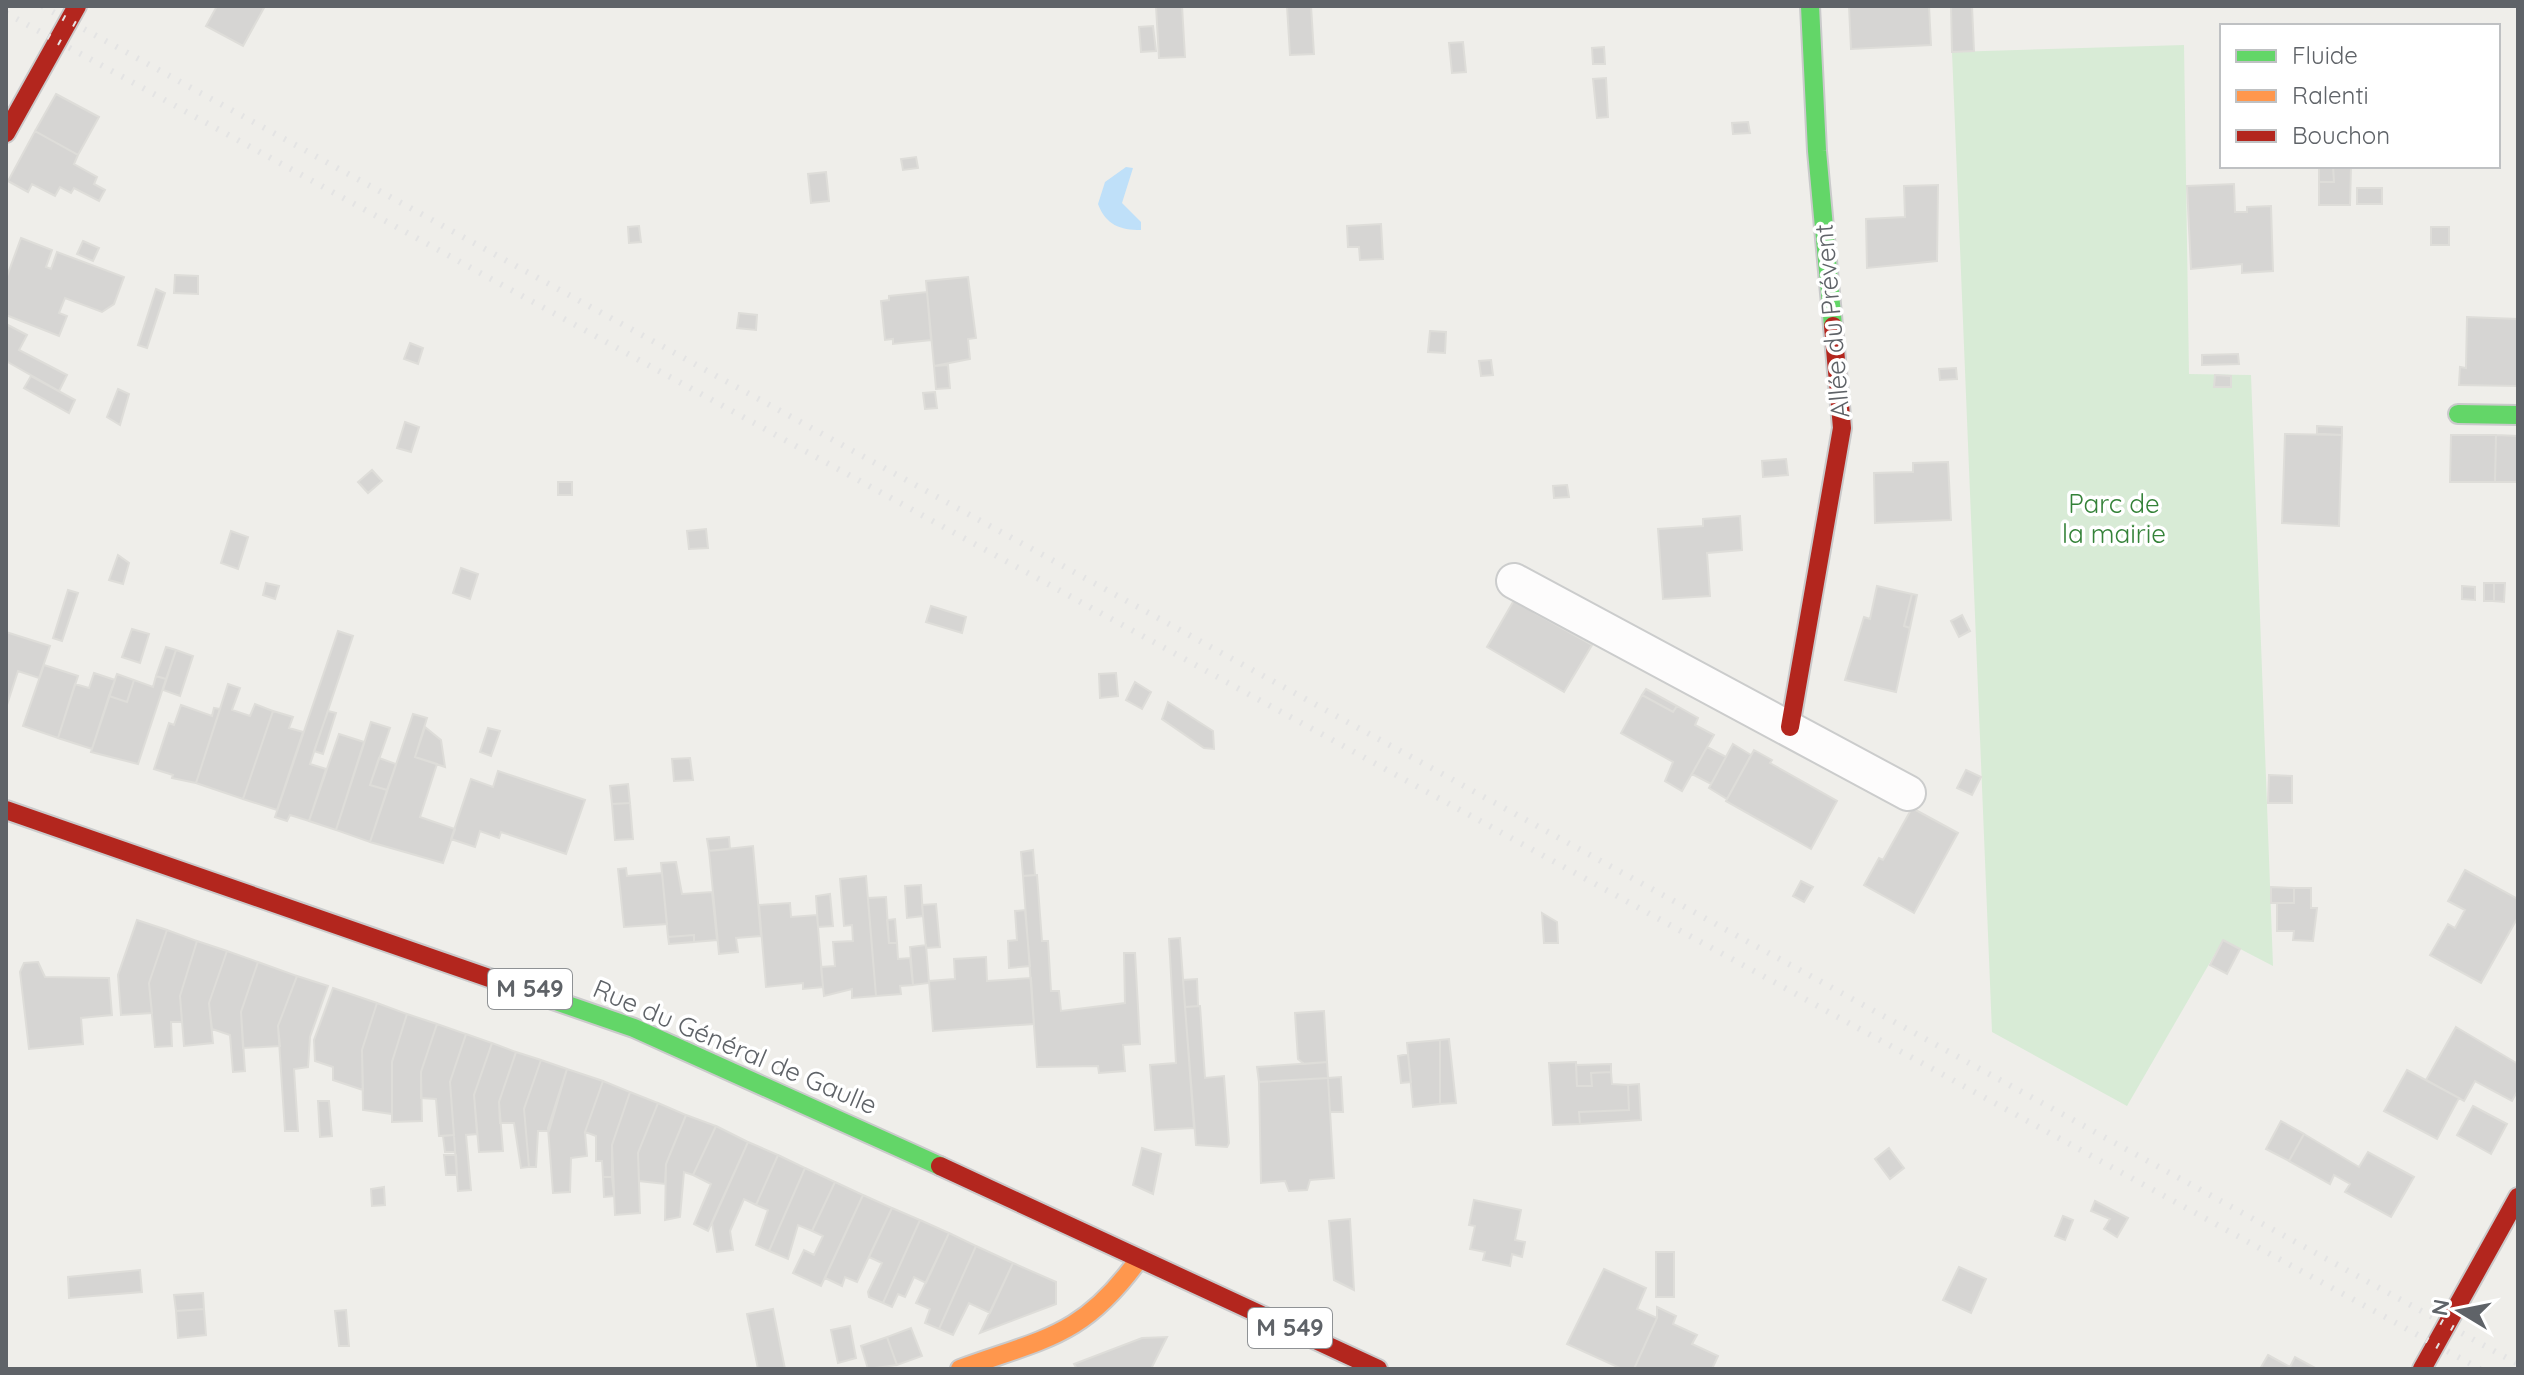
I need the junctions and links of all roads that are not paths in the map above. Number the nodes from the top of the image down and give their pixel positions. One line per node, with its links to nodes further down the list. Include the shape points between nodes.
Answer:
1 (77, 6): 3 (main road)
2 (1810, 6): 7 (main road, Allée du Prévent, via 1842,428)
3 (6, 133)
4 (2458, 414): 5 (main road)
5 (2518, 415)
6 (1514, 581): 7 (street)
7 (1790, 727): 8 (street)
8 (1908, 793)
9 (6, 810): 11 (main road, Rue du Général de Gaulle / M 549, via 634,1028)
10 (2518, 1197): 14 (main road)
11 (1139, 1259): 12 (main road, via 1091,1315); 13 (main road, Rue du Général de Gaulle / M 549)
12 (960, 1369)
13 (1378, 1369)
14 (2422, 1369)

